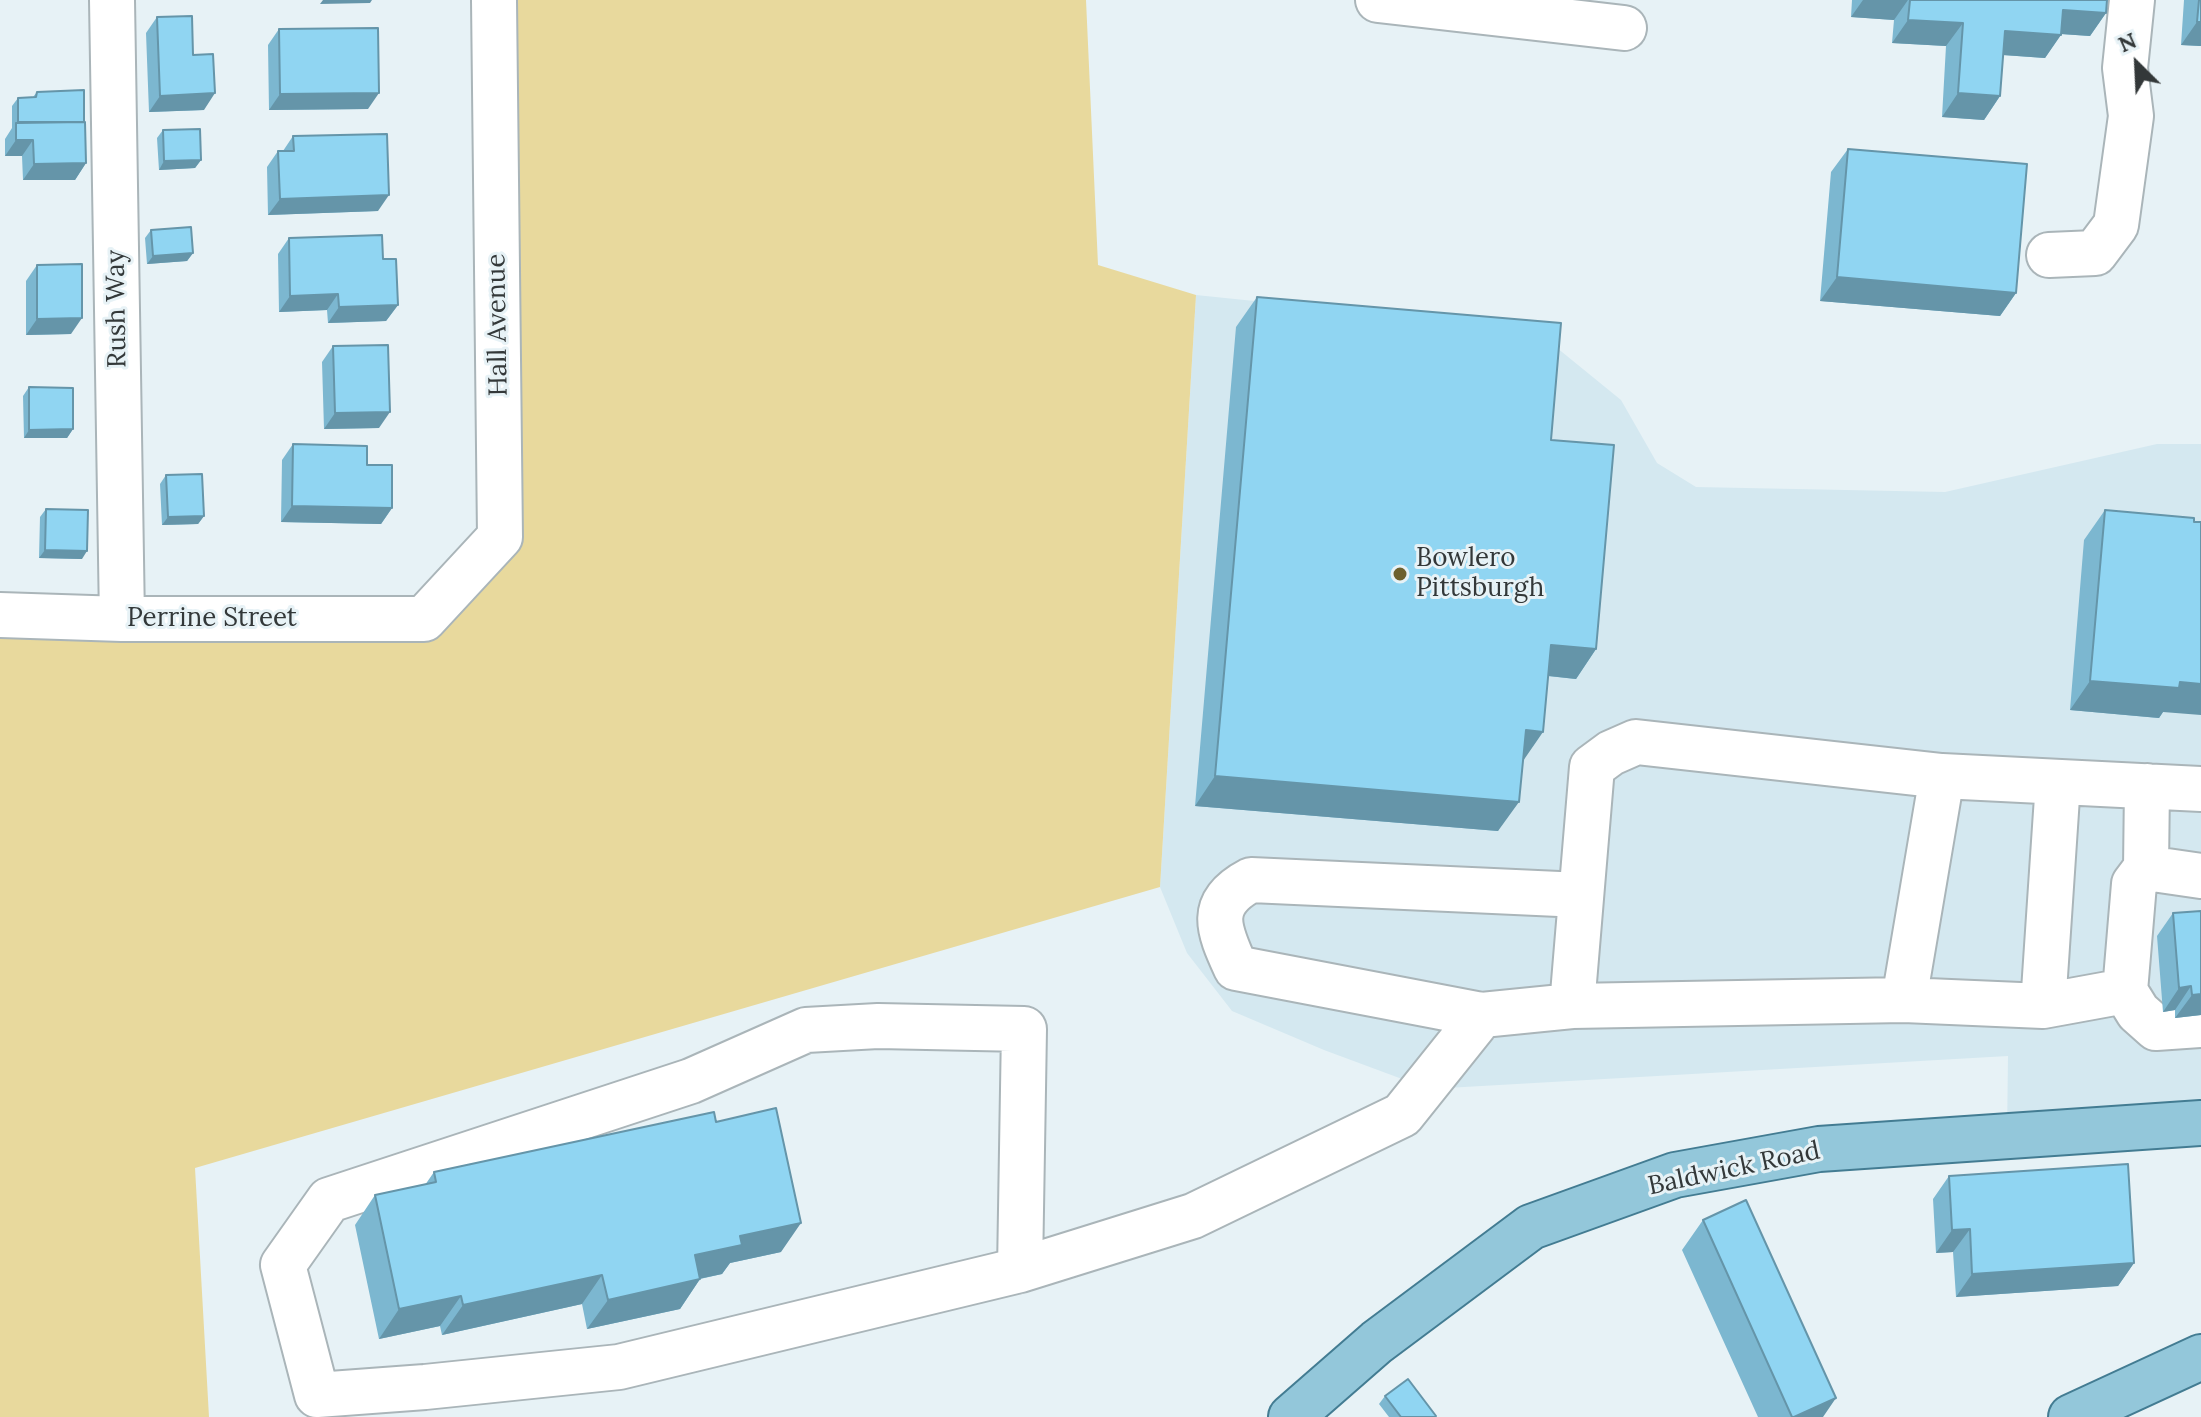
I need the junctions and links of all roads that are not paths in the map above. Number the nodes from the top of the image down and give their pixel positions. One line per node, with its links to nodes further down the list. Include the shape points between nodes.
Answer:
1 (112, 0): 8 (street, Rush Way)
2 (494, 0): 9 (street, Hall Avenue, via 500,537)
3 (2132, 0): 6 (street, via 2125,68 2131,116 2116,225 2095,253)
4 (1399, 1): 5 (street)
5 (1624, 28)
6 (2049, 255)
7 (0, 615): 8 (street, Perrine Street)
8 (122, 619): 9 (street, Perrine Street)
9 (424, 619)
10 (1942, 776): 11 (street); 16 (street, via 1636,742 1592,767); 18 (street)
11 (2058, 782): 12 (street); 20 (street)
12 (2147, 786): 13 (street); 14 (street)
13 (2201, 789)
14 (2146, 868): 15 (street); 17 (street, via 2134,884)
15 (2201, 876)
16 (1581, 895): 19 (street); 21 (street, via 1251,880 1231,890 1221,906 1223,939 1236,968)
17 (2125, 991): 20 (street); 22 (street, via 2156,1028)
18 (1904, 1000): 19 (street); 20 (street)
19 (1572, 1006): 21 (street)
20 (2043, 1006)
21 (1482, 1015): 24 (street, via 1402,1115 1193,1216)
22 (2201, 1025)
23 (2201, 1123): 27 (main road, Baldwick Road, via 1819,1149 1675,1175 1531,1227 1377,1342)
24 (1020, 1270): 26 (street, via 619,1367 425,1387); 26 (street, via 1024,1029 806,1030 691,1081 329,1200 283,1265)
25 (2201, 1357): 28 (main road)
26 (324, 1406)
27 (1291, 1417)
28 (2071, 1417)

